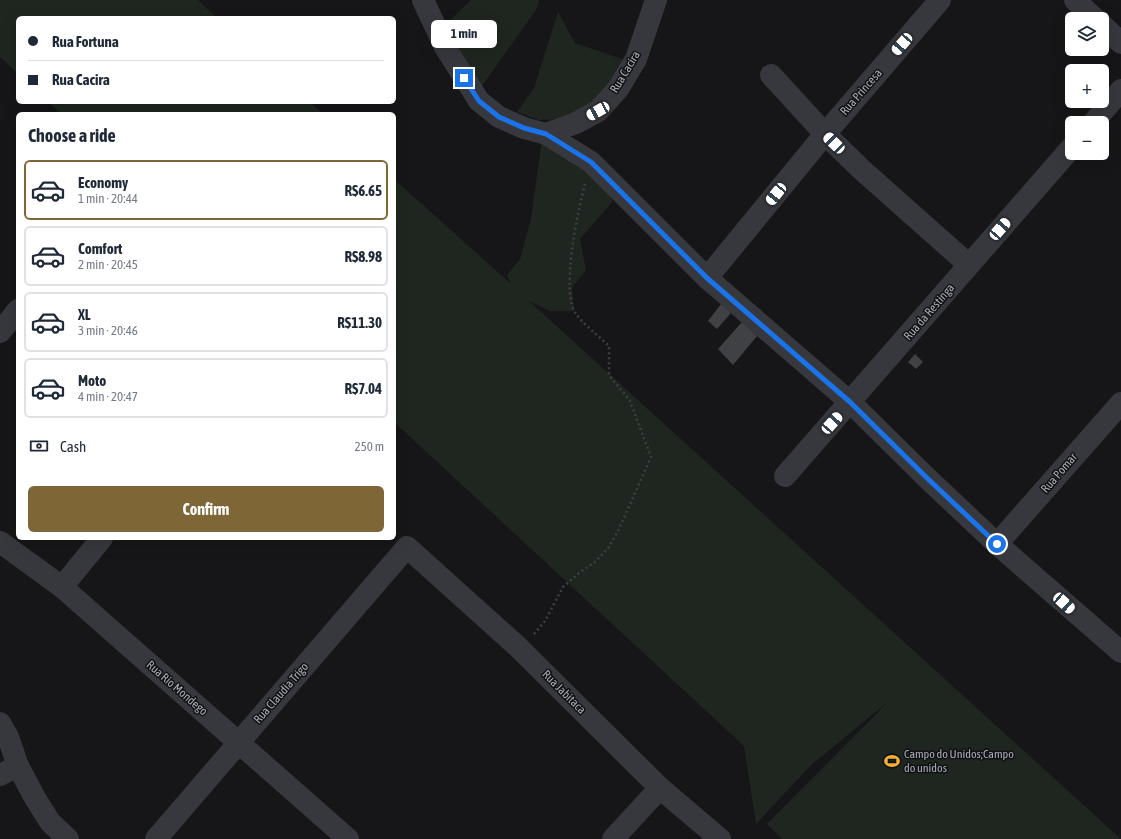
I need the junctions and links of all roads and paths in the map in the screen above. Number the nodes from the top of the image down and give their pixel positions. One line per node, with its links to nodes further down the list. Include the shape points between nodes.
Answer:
1 (423, 0): 11 (street, via 445,47 479,101 499,117)
2 (656, 0): 11 (street, Rua Cacira, via 636,59 618,88 598,111 576,123)
3 (940, 0): 12 (street, Rua Princesa)
4 (1075, 0): 5 (street)
5 (1088, 12)
6 (1109, 32): 7 (street)
7 (1121, 43)
8 (771, 75): 12 (street)
9 (1121, 90): 10 (street)
10 (1098, 116)
11 (546, 134): 14 (street)
12 (825, 134): 15 (street); 16 (street, Rua Princesa)
13 (1065, 155): 15 (street, Rua da Restinga)
14 (591, 162): 16 (street); 28 (path, via 576,219 568,290 575,313 609,346 609,375 630,401 651,457 609,547 595,562 563,587 545,621 531,637)
15 (970, 265): 19 (street, Rua da Restinga)
16 (707, 278): 19 (street)
17 (16, 312): 18 (street)
18 (0, 332)
19 (850, 402): 21 (street, Rua da Restinga); 24 (street)
20 (1121, 403): 24 (street, Rua Pomar)
21 (785, 476)
22 (100, 540): 26 (street)
23 (0, 542): 26 (street, Rua Rio Mondego)
24 (997, 544): 27 (street)
25 (406, 547): 28 (street, Rua Jabitaca); 30 (street, Rua Claudia Trigo)
26 (62, 587): 30 (street, Rua Rio Mondego)
27 (1121, 652)
28 (530, 659): 32 (street, Rua Jabitaca)
29 (0, 722): 31 (street, via 8,737)
30 (239, 742): 34 (street, Rua Claudia Trigo); 35 (street, Rua Rio Mondego)
31 (9, 771): 33 (street, via 35,798 50,822)
32 (660, 788): 36 (street); 37 (street, Rua Jabitaca)
33 (68, 839)
34 (156, 839)
35 (348, 839)
36 (613, 839)
37 (720, 839)

